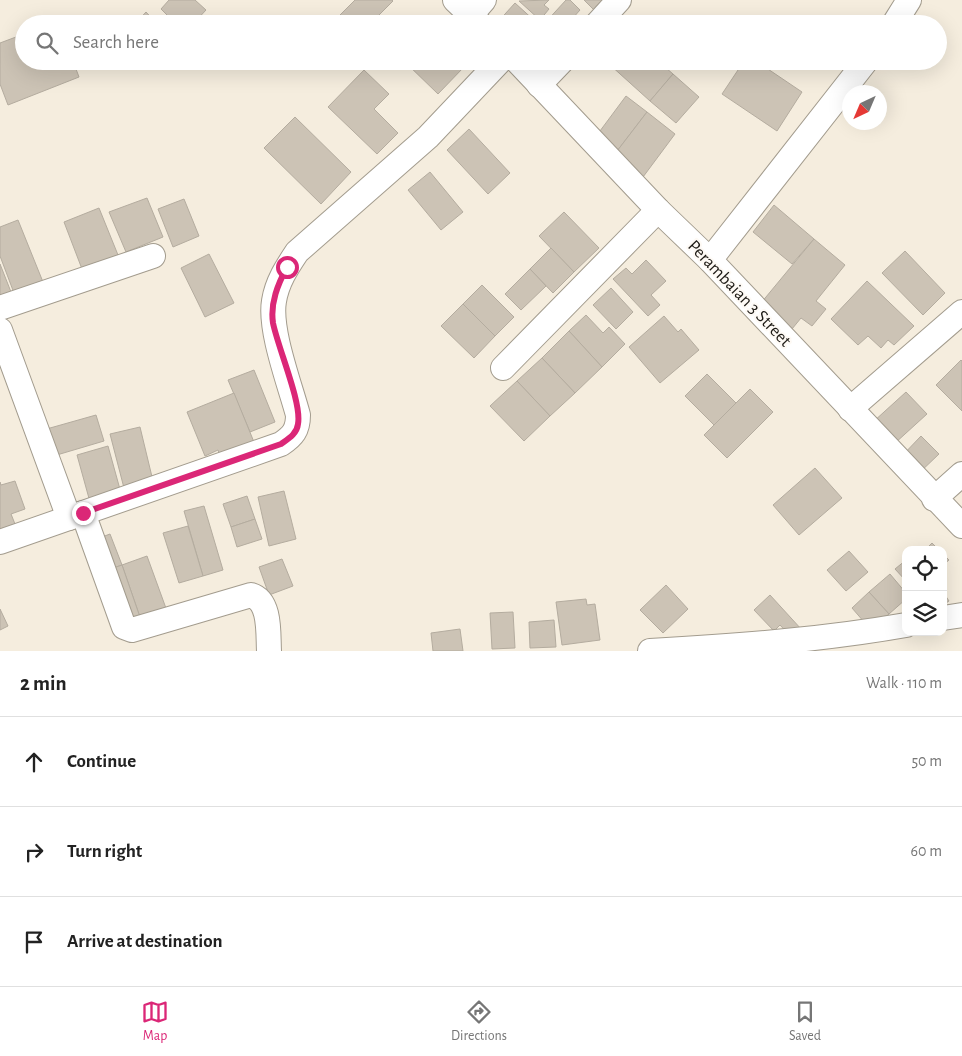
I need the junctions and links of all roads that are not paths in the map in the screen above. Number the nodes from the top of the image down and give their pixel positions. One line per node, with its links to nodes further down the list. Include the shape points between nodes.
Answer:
1 (619, 0): 3 (street)
2 (909, 0): 4 (street)
3 (605, 15)
4 (900, 15)
5 (491, 70): 20 (street, via 428,137 304,246 278,283 273,322 298,415 295,432 281,444)
6 (526, 70): 9 (street, Perambaian 3 Street)
7 (554, 70): 9 (street)
8 (859, 70): 12 (street)
9 (540, 85): 10 (street, Perambaian 3 Street)
10 (658, 210): 12 (street, Perambaian 3 Street); 16 (street)
11 (153, 256): 13 (street)
12 (710, 260): 17 (street, Perambaian 3 Street)
13 (0, 308)
14 (962, 312): 17 (street)
15 (0, 330): 20 (street)
16 (503, 368)
17 (850, 409): 19 (street, Perambaian 3 Street)
18 (962, 474): 19 (street)
19 (934, 499): 21 (street, Perambaian 3 Street)
20 (76, 515): 22 (street); 26 (street, via 124,627 132,630 252,595 264,605)
21 (962, 526)
22 (0, 542)
23 (962, 614): 24 (street)
24 (947, 617)
25 (902, 626): 27 (street, via 768,644)
26 (269, 651)
27 (650, 651)

